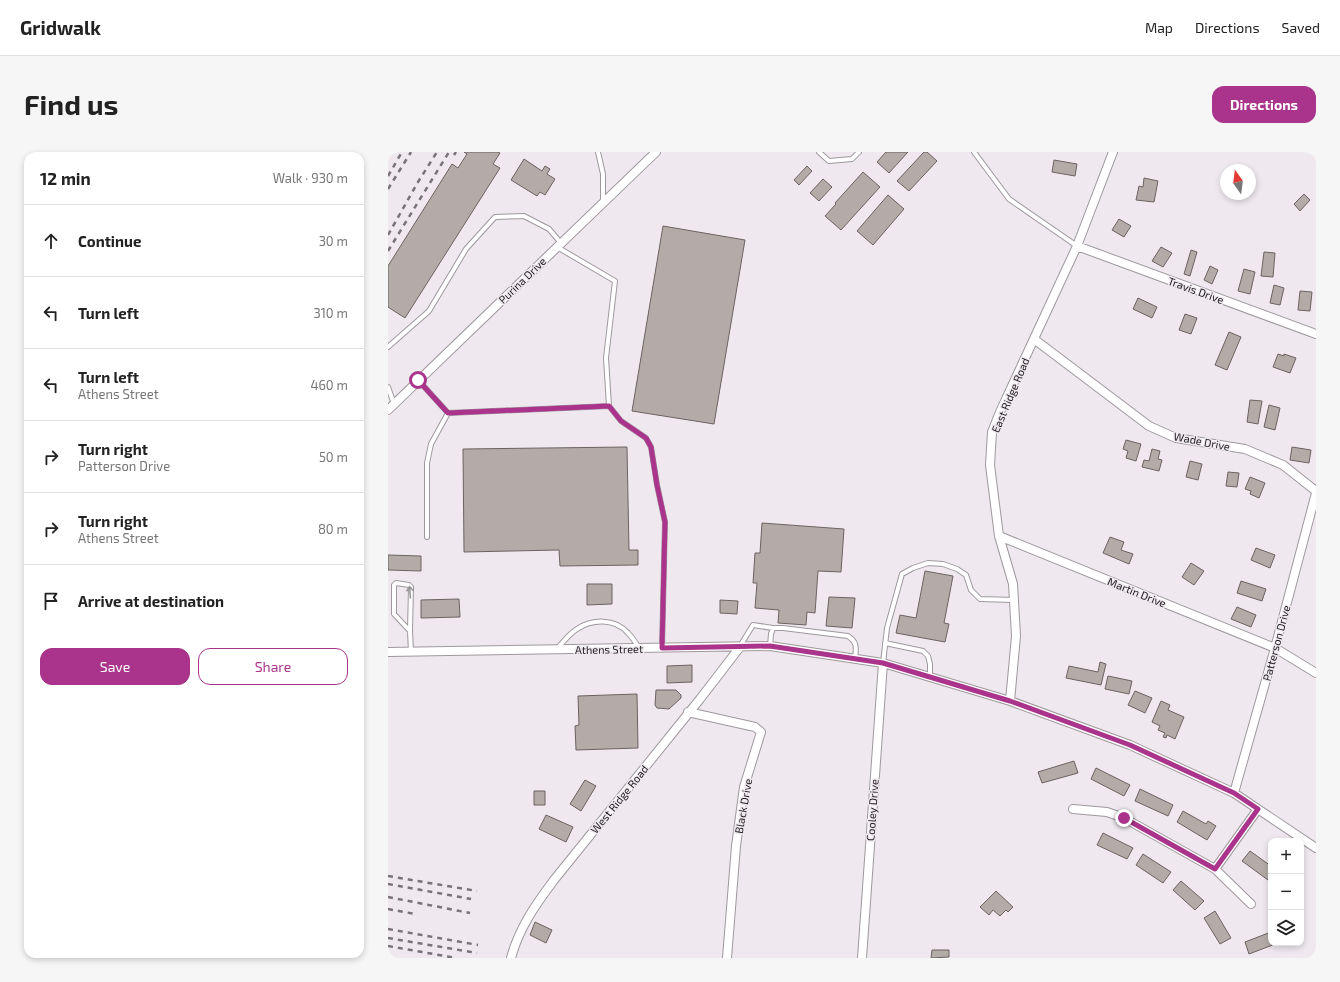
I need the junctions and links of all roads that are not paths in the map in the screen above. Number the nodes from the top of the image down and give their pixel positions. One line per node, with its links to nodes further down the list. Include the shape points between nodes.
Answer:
1 (598, 152): 7 (lane, via 603,174)
2 (656, 152): 7 (street, Purina Drive)
3 (819, 152): 4 (lane, via 829,161 852,159)
4 (859, 152)
5 (974, 152): 9 (lane, via 1009,199)
6 (1113, 152): 9 (street, East Ridge Road)
7 (604, 202): 8 (street, Purina Drive)
8 (559, 245): 12 (lane, via 548,229 524,216 495,217 466,249 429,311); 13 (street, Purina Drive); 15 (lane, via 615,281 606,358)
9 (1077, 246): 10 (street, Travis Drive); 11 (street, East Ridge Road)
10 (1316, 334)
11 (1034, 339): 18 (street, Wade Drive, via 1149,426 1176,438 1245,449 1283,465); 21 (street, East Ridge Road, via 992,432 990,465)
12 (388, 347)
13 (418, 380): 16 (street, Purina Drive); 17 (lane)
14 (388, 387): 16 (lane)
15 (609, 406): 17 (lane); 30 (lane, via 621,421 646,438 651,447 665,522)
16 (391, 407)
17 (448, 413): 22 (lane, via 431,444 427,463)
18 (1316, 492): 19 (street, Patterson Drive)
19 (1308, 524): 20 (street); 31 (street, Patterson Drive)
20 (1316, 528)
21 (999, 536): 23 (street, East Ridge Road, via 1013,584); 31 (street, Martin Drive)
22 (427, 537)
23 (1014, 600): 26 (lane, via 980,599 971,590 966,575 957,569 943,564 920,565 902,574); 39 (street, East Ridge Road, via 1016,636)
24 (773, 628): 27 (lane); 28 (lane, via 752,625); 35 (lane, via 848,636 854,640)
25 (410, 631): 25 (lane, one-way to 25, via 411,587 409,584 396,583 394,614); 34 (lane)
26 (885, 643): 36 (lane); 38 (lane, via 923,651 928,656)
27 (770, 646): 28 (street, Athens Street); 35 (street, Athens Street)
28 (740, 647): 30 (street, Athens Street); 40 (street, West Ridge Road)
29 (639, 648): 30 (street, Athens Street); 32 (street, Athens Street); 32 (lane, via 624,629 610,622 595,622 576,629)
30 (662, 648)
31 (1275, 648): 37 (street, Martin Drive); 41 (street, Patterson Drive)
32 (557, 650): 34 (street, Athens Street)
33 (388, 652): 34 (street, Athens Street)
34 (411, 652)
35 (855, 659): 36 (street, Athens Street)
36 (883, 663): 38 (street, Athens Street); 49 (street, Cooley Drive)
37 (1316, 673)
38 (930, 677): 39 (street, Athens Street)
39 (1010, 701): 41 (street, Athens Street, via 1130,745)
40 (688, 712): 47 (street, West Ridge Road, via 532,910 515,943); 48 (street, Black Drive, via 755,728 761,732 744,788 736,846)
41 (1234, 793): 43 (street, Athens Street)
42 (1073, 809): 45 (street, via 1107,812 1124,818)
43 (1258, 809): 44 (street, Athens Street); 45 (street)
44 (1316, 848)
45 (1215, 869): 46 (street)
46 (1251, 904)
47 (511, 958)
48 (727, 958)
49 (862, 958)

